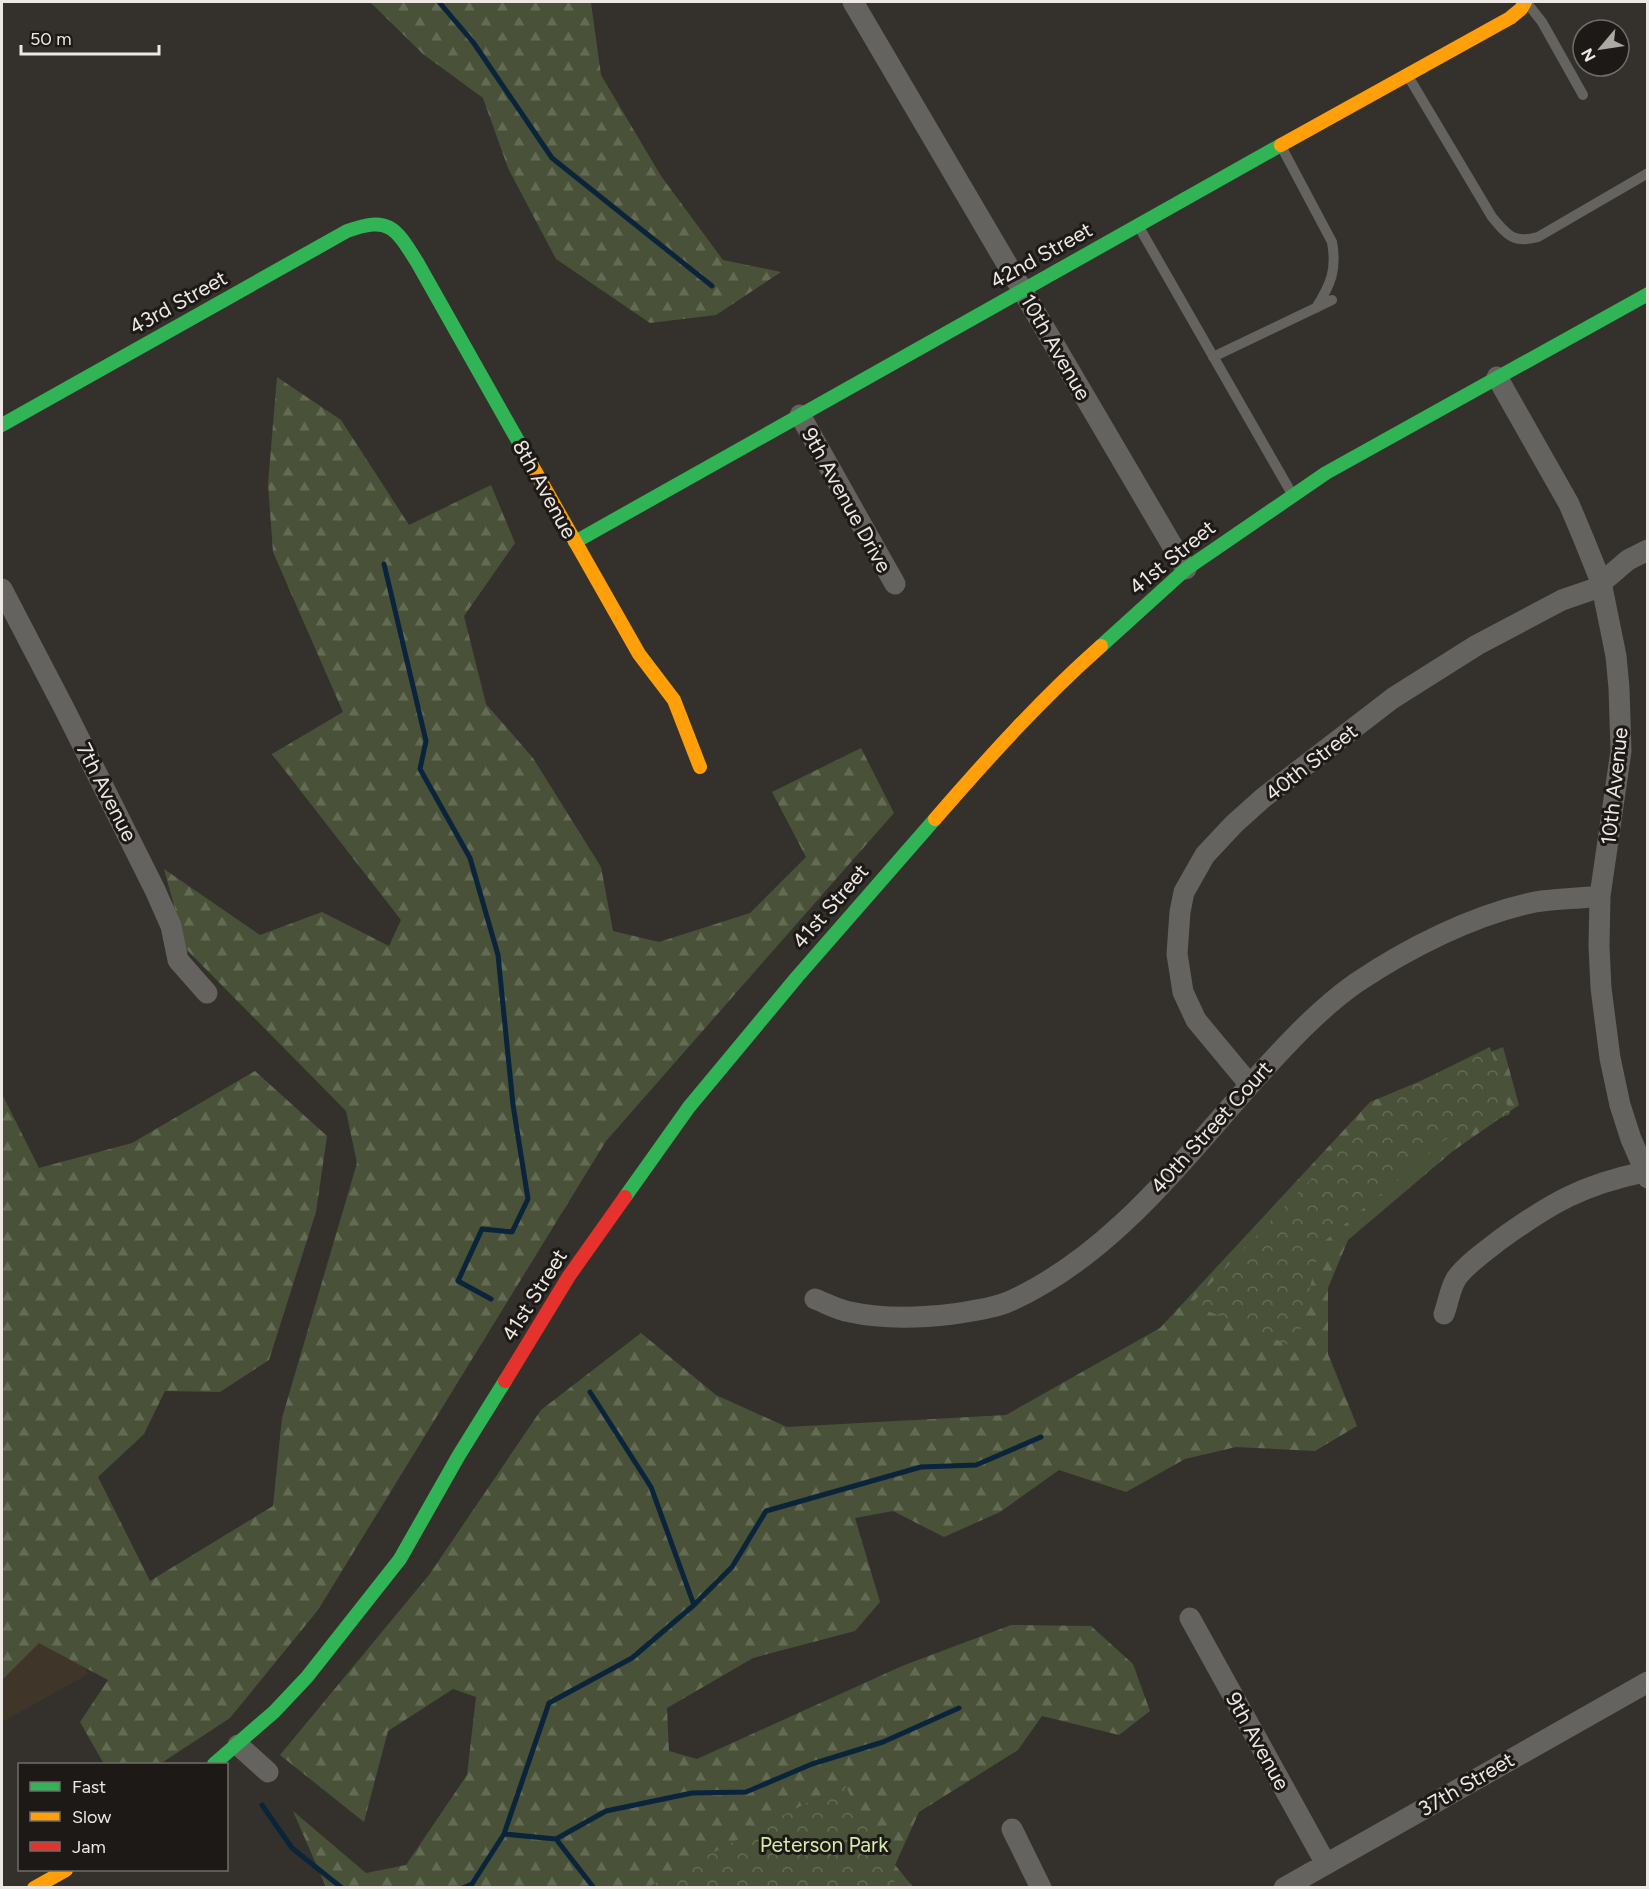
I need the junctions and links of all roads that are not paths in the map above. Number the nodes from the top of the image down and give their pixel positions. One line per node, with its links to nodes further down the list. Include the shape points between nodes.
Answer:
1 (854, 2): 9 (street, 10th Avenue)
2 (1525, 2): 3 (street, 42nd Street, via 1510,18); 4 (lane, via 1542,22)
3 (1408, 76): 5 (street, 42nd Street); 6 (lane, via 1492,217 1504,232 1519,240 1538,237)
4 (1583, 95)
5 (1281, 146): 8 (street, 42nd Street); 12 (lane, via 1332,242 1333,275)
6 (1647, 173)
7 (377, 222): 16 (street, 43rd Street, via 347,231); 18 (street, 8th Avenue, via 387,224 402,238 417,262)
8 (1138, 225): 9 (street, 42nd Street); 13 (lane)
9 (1022, 290): 15 (street, 42nd Street); 20 (street, 10th Avenue)
10 (1647, 294): 14 (street, 41st Street)
11 (1332, 300): 12 (lane)
12 (1316, 308): 13 (lane)
13 (1213, 357): 17 (lane)
14 (1497, 378): 17 (street, 41st Street); 21 (street, 10th Avenue, via 1569,504)
15 (800, 415): 18 (street, 42nd Street); 22 (street, 9th Avenue Drive)
16 (2, 425)
17 (1292, 495): 20 (street, 41st Street)
18 (575, 542): 24 (street, 8th Avenue, via 639,654 674,700)
19 (1647, 550): 21 (street, 40th Street)
20 (1186, 568): 33 (street, 41st Street, via 1073,670 995,750 733,1051 568,1276 400,1559 307,1677)
21 (1601, 582): 25 (street, 10th Avenue, via 1620,688 1621,751); 27 (street, 40th Street, via 1594,589 1562,600 1477,645 1393,698 1263,798 1206,855 1184,892 1180,912 1177,954 1183,992 1196,1020)
22 (895, 584)
23 (2, 589): 26 (street, 7th Avenue, via 155,890 171,926 178,960)
24 (700, 767)
25 (1600, 896): 27 (street, 40th Street Court, via 1556,898 1506,909 1412,950 1355,984 1332,1003); 28 (street, 10th Avenue, via 1601,988 1610,1058 1620,1105)
26 (207, 993)
27 (1250, 1085): 29 (street, 40th Street Court, via 1105,1240 1087,1255 1007,1302 928,1317 848,1312)
28 (1646, 1175): 30 (street, via 1596,1184 1530,1218 1482,1253 1456,1279)
29 (815, 1299)
30 (1444, 1314)
31 (1190, 1618): 37 (street, 9th Avenue)
32 (1647, 1682): 37 (street, 37th Street)
33 (238, 1744): 34 (street, 41st Street); 35 (street)
34 (215, 1763)
35 (268, 1772)
36 (1012, 1829): 40 (street)
37 (1326, 1864): 41 (street, 37th Street)
38 (62, 1871): 39 (street)
39 (34, 1887)
40 (1041, 1887)
41 (1284, 1887)

